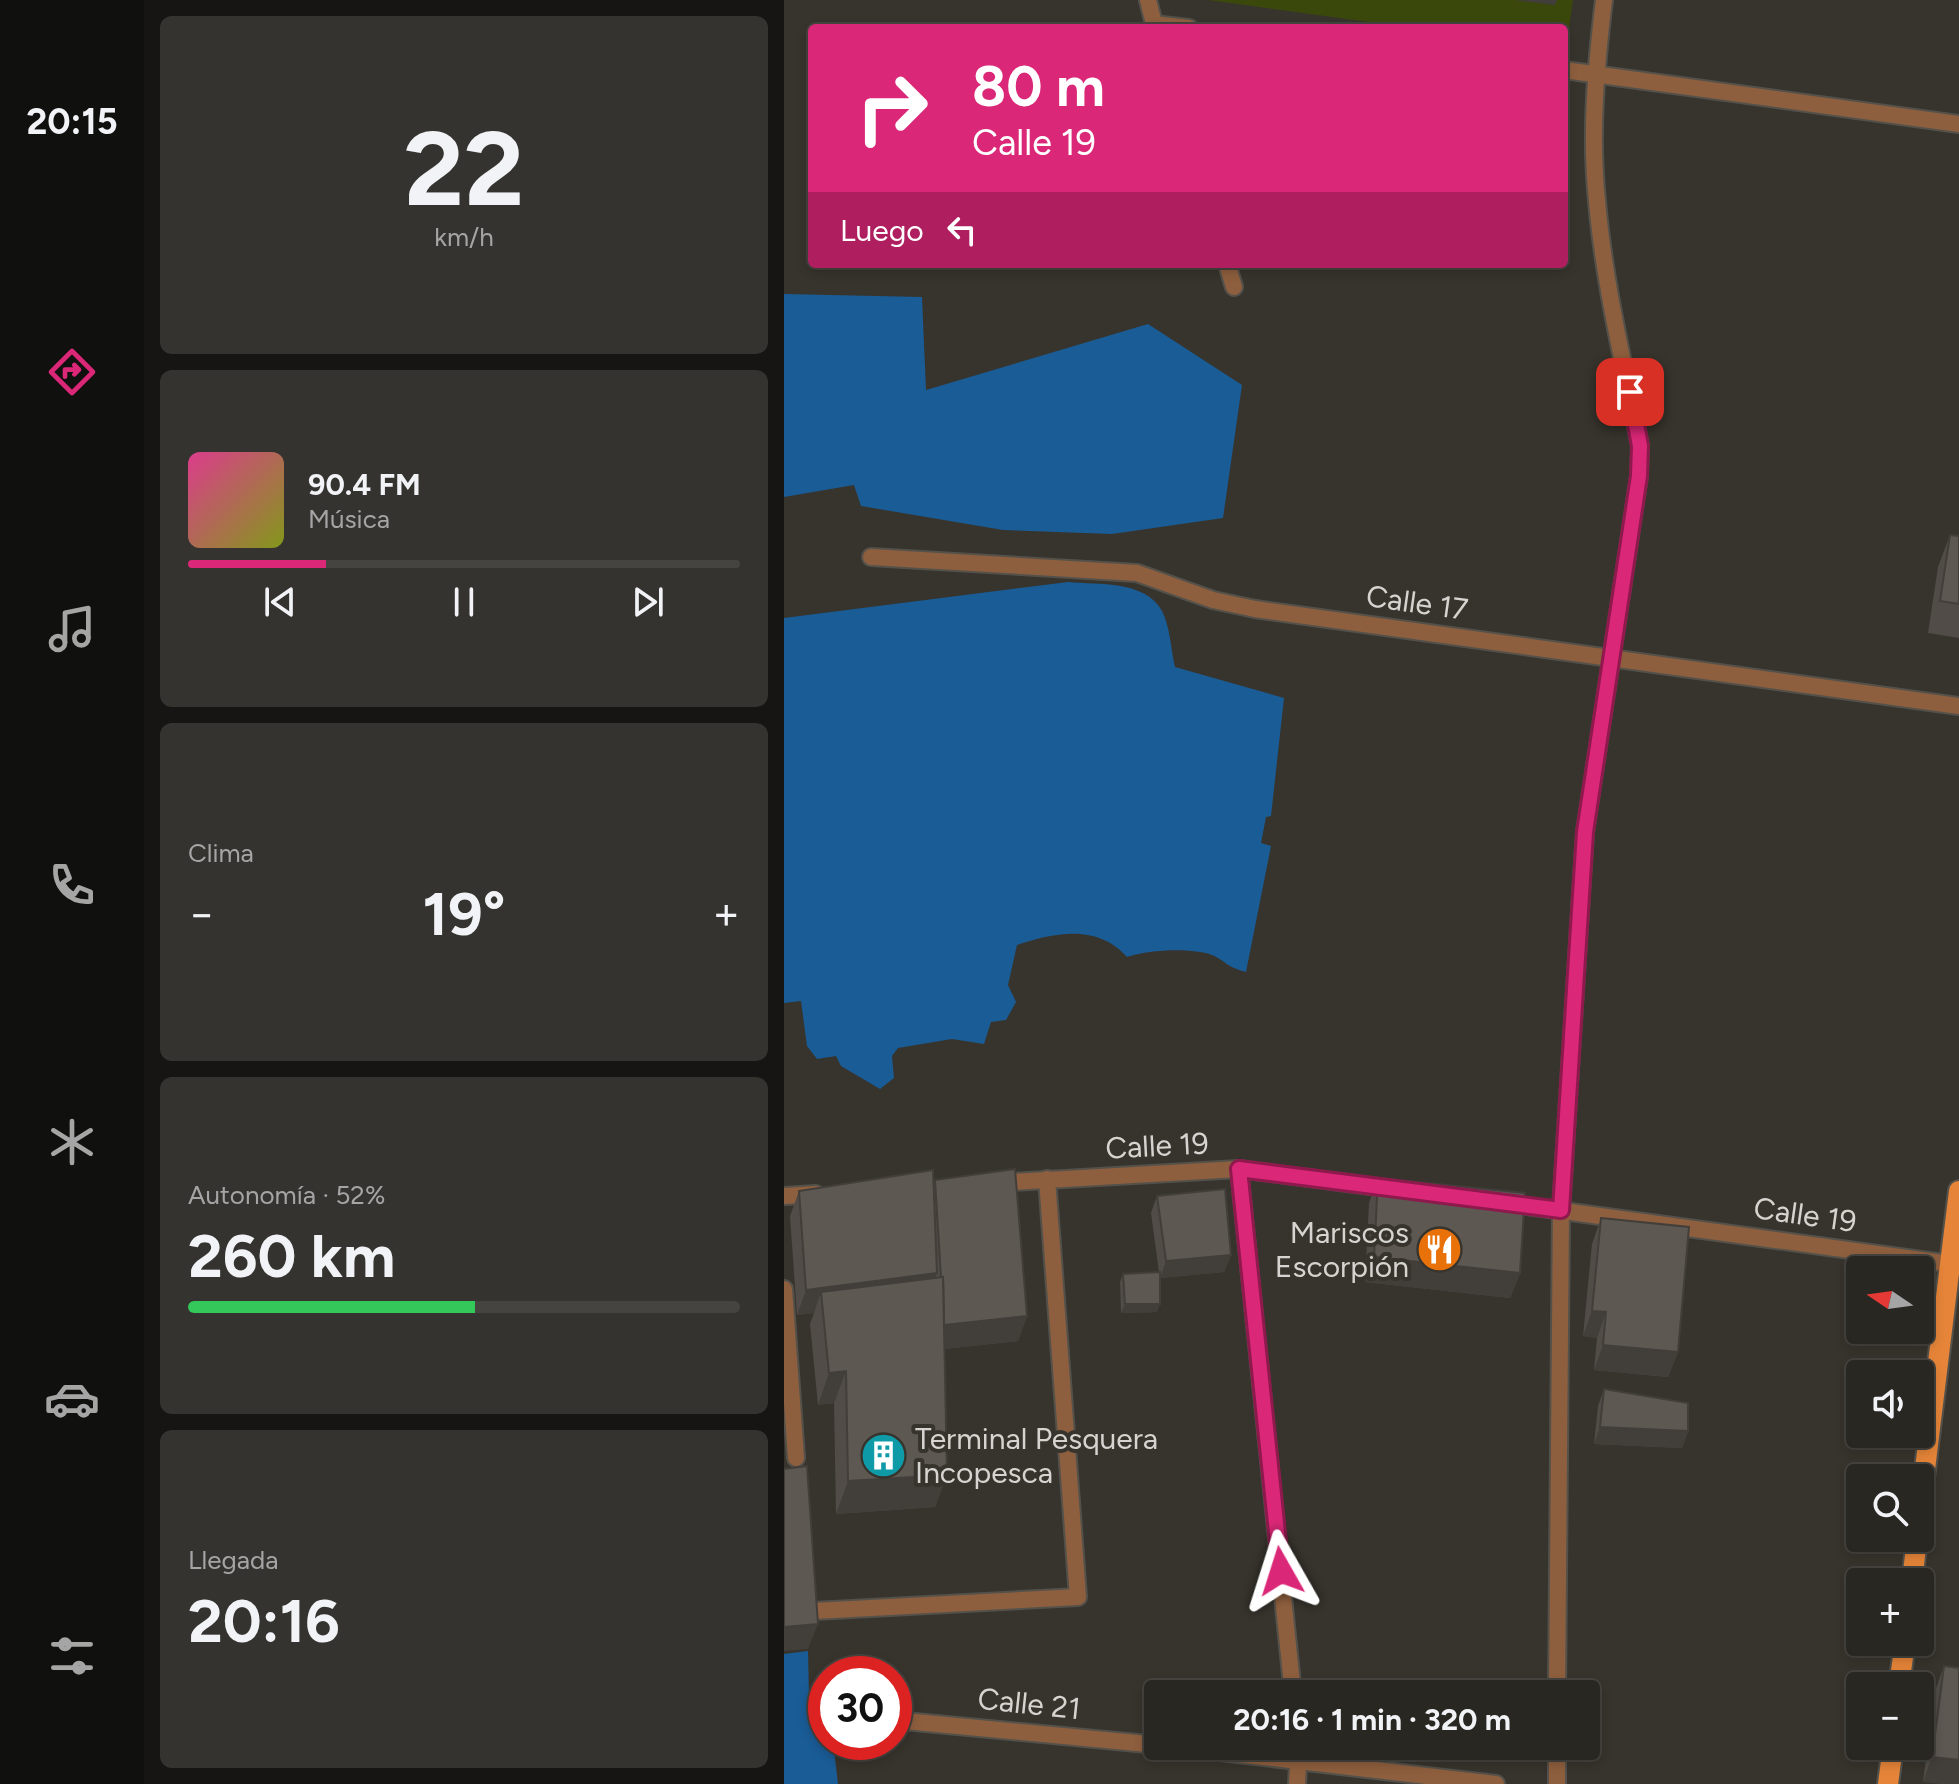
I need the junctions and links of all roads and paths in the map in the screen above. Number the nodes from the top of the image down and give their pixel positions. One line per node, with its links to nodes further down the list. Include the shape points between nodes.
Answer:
1 (1148, 0): 3 (street)
2 (1604, 0): 5 (street)
3 (1154, 24)
4 (1568, 71): 5 (street)
5 (1595, 74): 6 (street); 10 (street, via 1596,197 1640,446)
6 (1959, 124)
7 (1228, 268): 8 (street)
8 (1234, 287)
9 (871, 557): 10 (street, Calle 17, via 1137,573 1255,609)
10 (1609, 658): 11 (street, Calle 17); 20 (street, via 1585,832)
11 (1959, 706)
12 (1239, 1169): 13 (street, Calle 19); 15 (street, Calle 19); 26 (street)
13 (1047, 1179): 14 (street, Calle 19); 25 (street, via 1078,1597)
14 (985, 1183)
15 (1408, 1191)
16 (1959, 1191): 21 (main road)
17 (830, 1193): 18 (street)
18 (784, 1196)
19 (1485, 1201): 20 (street, Calle 19)
20 (1561, 1210): 21 (street, Calle 19); 27 (street)
21 (1954, 1264): 24 (main road)
22 (784, 1289): 23 (street)
23 (796, 1458)
24 (1926, 1464)
25 (814, 1611)
26 (1292, 1680)
27 (1557, 1680)
28 (912, 1722): 29 (street, Calle 21)
29 (1144, 1744)
30 (1298, 1760): 34 (street)
31 (1348, 1760): 35 (street)
32 (1557, 1760): 36 (street)
33 (1891, 1760): 37 (main road)
34 (1297, 1784)
35 (1496, 1784)
36 (1557, 1784)
37 (1888, 1784)

